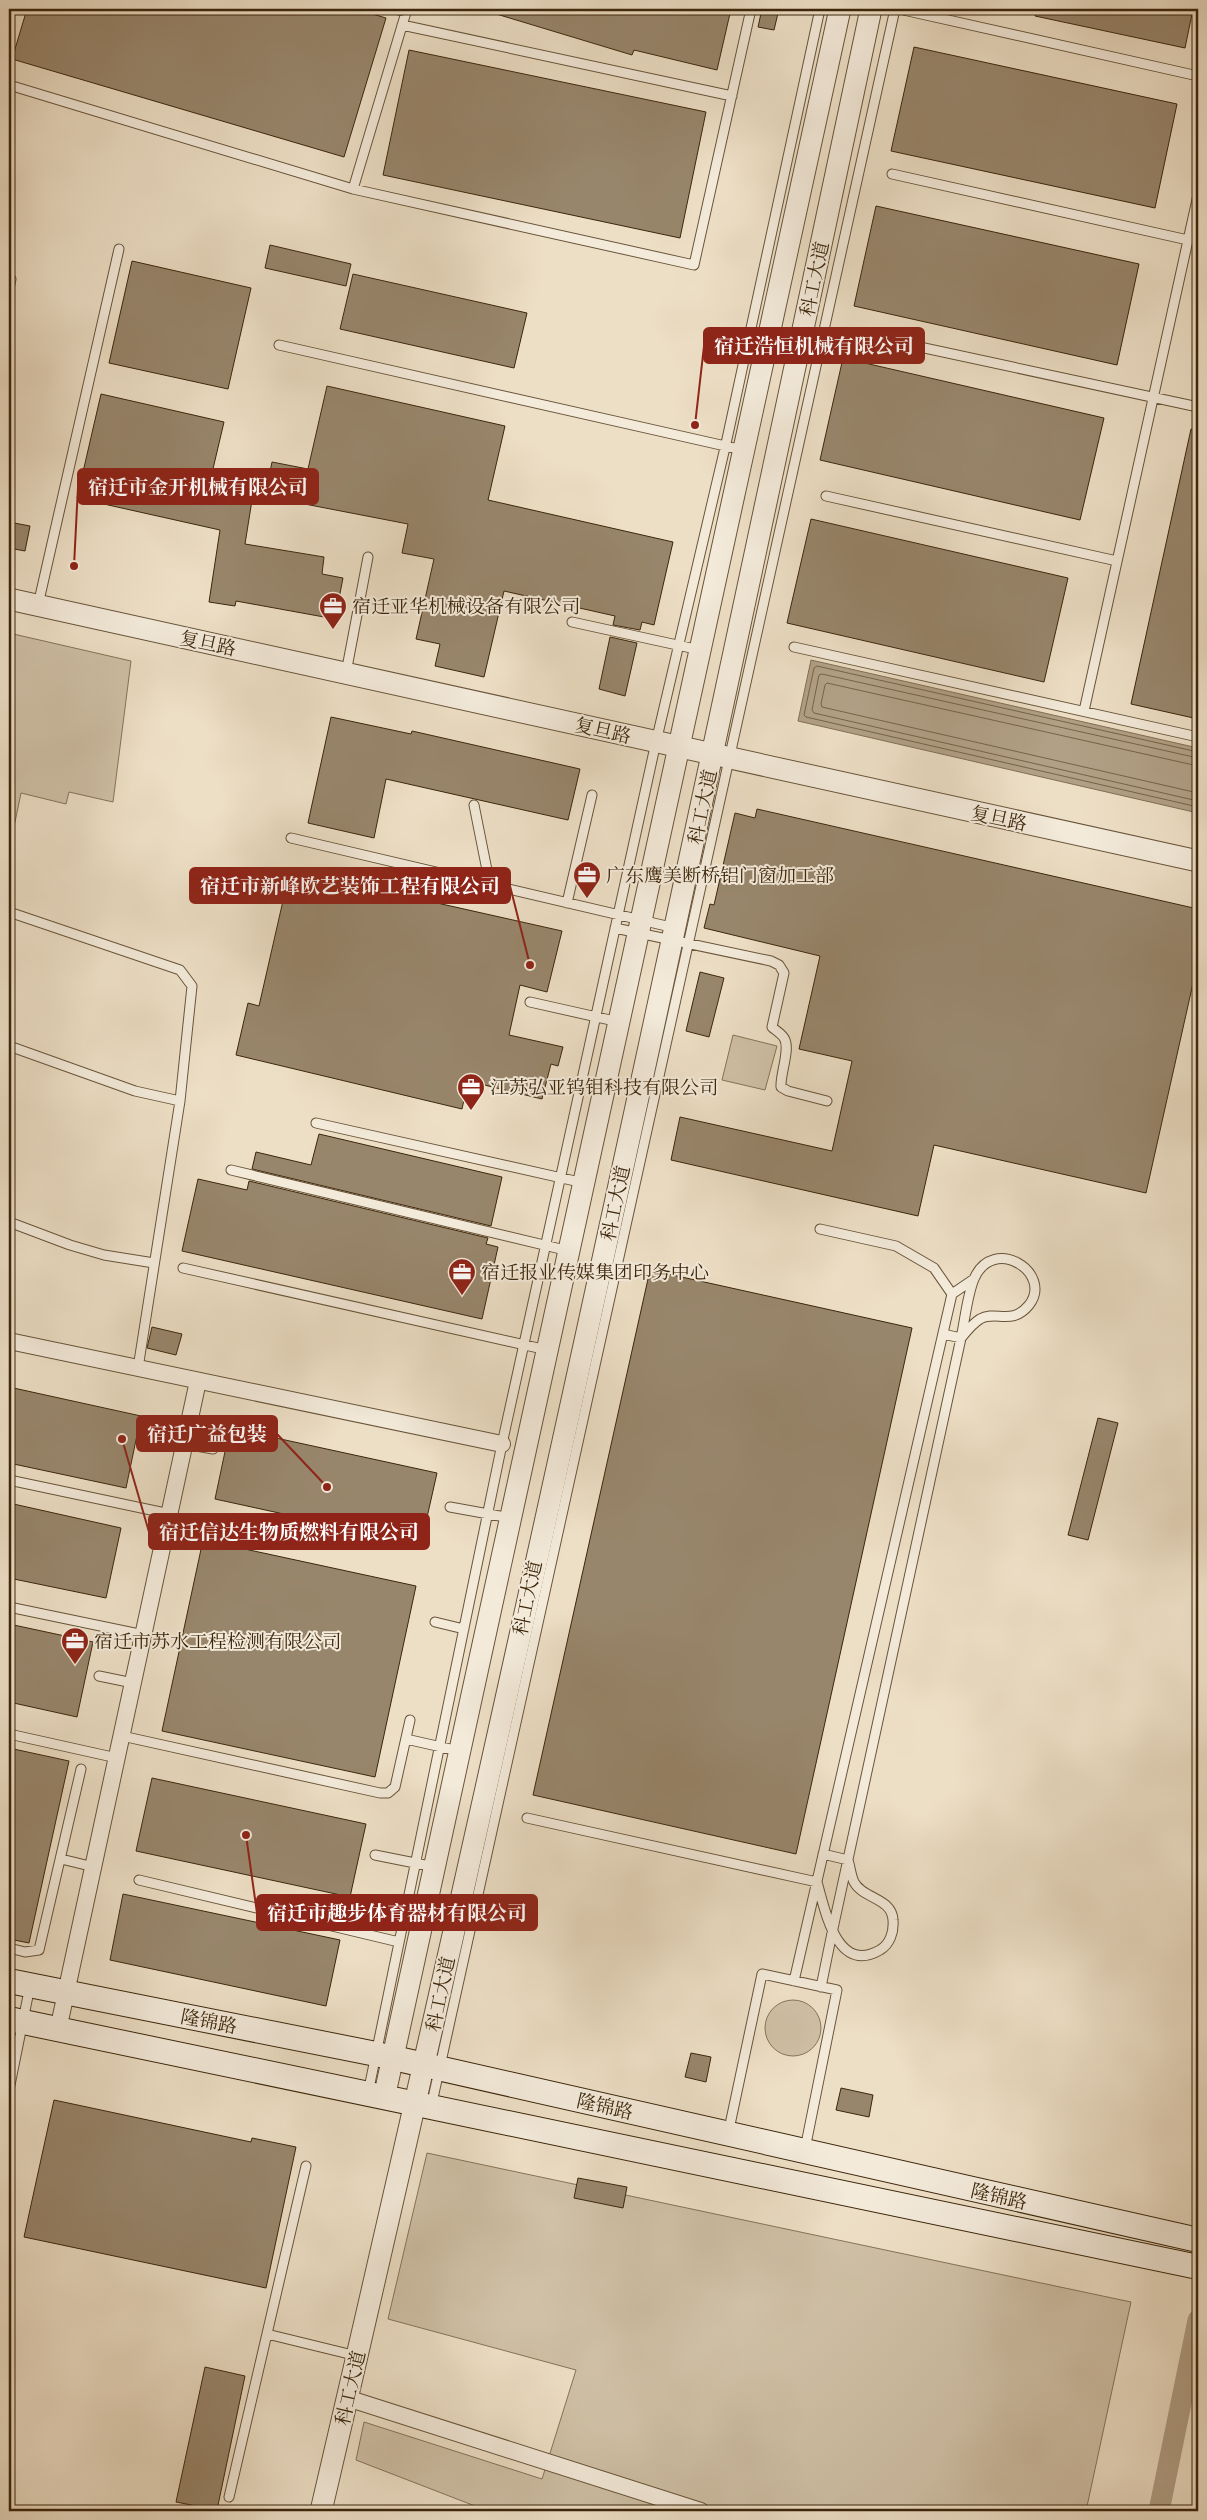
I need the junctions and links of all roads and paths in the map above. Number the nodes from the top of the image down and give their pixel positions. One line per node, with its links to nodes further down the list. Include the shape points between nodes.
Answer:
1 (395, 9): 8 (lane)
2 (751, 9): 12 (lane)
3 (820, 9): 22 (lane)
4 (840, 9): 22 (street, 科工大道)
5 (871, 9): 37 (street, 科工大道)
6 (894, 9): 37 (lane)
7 (899, 9): 10 (lane)
8 (406, 10): 9 (lane)
9 (402, 25): 12 (lane); 14 (lane)
10 (1198, 76)
11 (9, 86): 14 (lane)
12 (732, 96): 14 (lane, via 694,265)
13 (892, 174): 16 (lane)
14 (353, 189)
15 (1198, 195): 16 (lane)
16 (1188, 240): 20 (lane)
17 (119, 249): 27 (lane)
18 (864, 335): 20 (lane)
19 (279, 344): 22 (lane)
20 (1154, 397): 21 (lane); 25 (lane)
21 (1198, 407)
22 (734, 448): 29 (lane); 31 (street, 科工大道)
23 (826, 496): 25 (lane)
24 (368, 557): 32 (lane)
25 (1117, 561): 33 (lane)
26 (9, 599): 27 (street, 复旦路)
27 (38, 605): 32 (street, 复旦路)
28 (572, 622): 29 (lane)
29 (679, 645): 31 (lane); 35 (lane)
30 (794, 647): 33 (lane)
31 (700, 650): 36 (street, 科工大道)
32 (346, 674): 35 (street, 复旦路)
33 (1084, 711): 34 (lane)
34 (1198, 737)
35 (656, 742): 36 (street, 复旦路); 45 (lane)
36 (679, 747): 37 (street, 复旦路); 46 (street, 科工大道)
37 (721, 756): 41 (street, 复旦路); 48 (street, 科工大道)
38 (592, 795): 43 (lane)
39 (474, 804): 42 (lane)
40 (291, 838): 42 (lane)
41 (1198, 861)
42 (490, 885): 43 (lane)
43 (567, 903): 45 (lane)
44 (9, 912): 53 (lane, via 180,970 192,986)
45 (618, 914): 46 (lane); 47 (lane)
46 (640, 926): 47 (lane); 48 (lane); 51 (street, 科工大道)
47 (615, 928): 50 (lane)
48 (679, 937): 54 (lane, via 780,965 784,973 772,1027 784,1038 787,1048 780,1077 781,1087); 114 (street, 科工大道)
49 (530, 1002): 50 (lane)
50 (596, 1017): 51 (lane); 57 (lane)
51 (619, 1022): 58 (street, 科工大道)
52 (9, 1046): 53 (lane, via 135,1091)
53 (180, 1101): 63 (lane)
54 (827, 1101)
55 (316, 1123): 57 (lane)
56 (231, 1170): 61 (lane)
57 (560, 1177): 58 (lane); 61 (lane)
58 (584, 1183): 62 (street, 科工大道)
59 (9, 1222): 63 (lane, via 104,1255)
60 (820, 1229): 66 (lane, via 896,1246 934,1268)
61 (545, 1246): 62 (lane); 70 (lane)
62 (569, 1251): 71 (street, 科工大道)
63 (154, 1263): 72 (lane)
64 (183, 1268): 70 (lane)
65 (974, 1279): 66 (lane); 68 (lane); 68 (lane, via 990,1261 1006,1258 1022,1265 1030,1274 1034,1294 1022,1312 1007,1318 989,1316 979,1320)
66 (952, 1294): 67 (lane)
67 (943, 1334): 68 (lane); 96 (lane)
68 (961, 1338): 99 (lane)
69 (9, 1341): 72 (street)
70 (524, 1344): 71 (lane); 75 (lane)
71 (547, 1350): 81 (street, 科工大道)
72 (138, 1368): 73 (street)
73 (198, 1380): 74 (street); 75 (street)
74 (185, 1444): 76 (lane); 80 (street)
75 (502, 1444): 79 (lane)
76 (213, 1449)
77 (9, 1480): 80 (lane)
78 (450, 1507): 79 (lane)
79 (487, 1513): 81 (lane); 84 (lane)
80 (170, 1514): 85 (street)
81 (511, 1518): 92 (street, 科工大道)
82 (9, 1606): 85 (lane)
83 (435, 1622): 84 (lane)
84 (464, 1629): 92 (lane)
85 (144, 1635): 87 (street)
86 (99, 1676): 87 (lane)
87 (134, 1683): 90 (street)
88 (410, 1720): 91 (lane)
89 (9, 1734): 93 (lane)
90 (122, 1736): 91 (lane, via 380,1793 388,1793 395,1787); 93 (street)
91 (406, 1739): 92 (lane)
92 (450, 1749): 100 (street, 科工大道)
93 (117, 1758): 101 (street)
94 (81, 1769): 98 (lane)
95 (527, 1818): 103 (lane)
96 (823, 1854): 99 (lane); 103 (lane)
97 (375, 1855): 100 (lane)
98 (60, 1859): 101 (lane); 106 (lane, via 39,1950 25,1952)
99 (848, 1860): 104 (lane); 104 (lane, via 854,1882 889,1908 893,1930 889,1942 881,1950 858,1955 850,1953)
100 (425, 1865): 105 (lane); 113 (street, 科工大道)
101 (94, 1867): 110 (street)
102 (139, 1880): 105 (lane)
103 (817, 1882): 104 (lane); 107 (lane)
104 (832, 1933): 109 (lane)
105 (399, 1942): 113 (lane)
106 (9, 1948)
107 (794, 1981): 109 (lane); 118 (lane, via 762,1974)
108 (20, 1983): 110 (main road, 隆锦路); 111 (lane)
109 (821, 1987): 119 (lane, via 837,1990)
110 (66, 1993): 112 (street); 113 (main road, 隆锦路)
111 (16, 2021): 112 (main road, 隆锦路); 115 (lane)
112 (58, 2030): 116 (main road, 隆锦路)
113 (385, 2056): 114 (main road, 隆锦路); 116 (street, 科工大道)
114 (432, 2066): 117 (street, 科工大道); 118 (main road, 隆锦路)
115 (9, 2090)
116 (376, 2096): 117 (main road, 隆锦路)
117 (423, 2106): 122 (main road, 隆锦路); 124 (street, 科工大道)
118 (728, 2134): 119 (main road, 隆锦路)
119 (805, 2152): 121 (main road, 隆锦路)
120 (306, 2166): 123 (lane)
121 (1198, 2240)
122 (1198, 2267)
123 (267, 2334): 124 (lane); 126 (lane)
124 (357, 2356): 125 (street, 科工大道)
125 (347, 2398): 127 (street, 科工大道); 128 (street)
126 (229, 2497)
127 (321, 2511)
128 (701, 2511)

